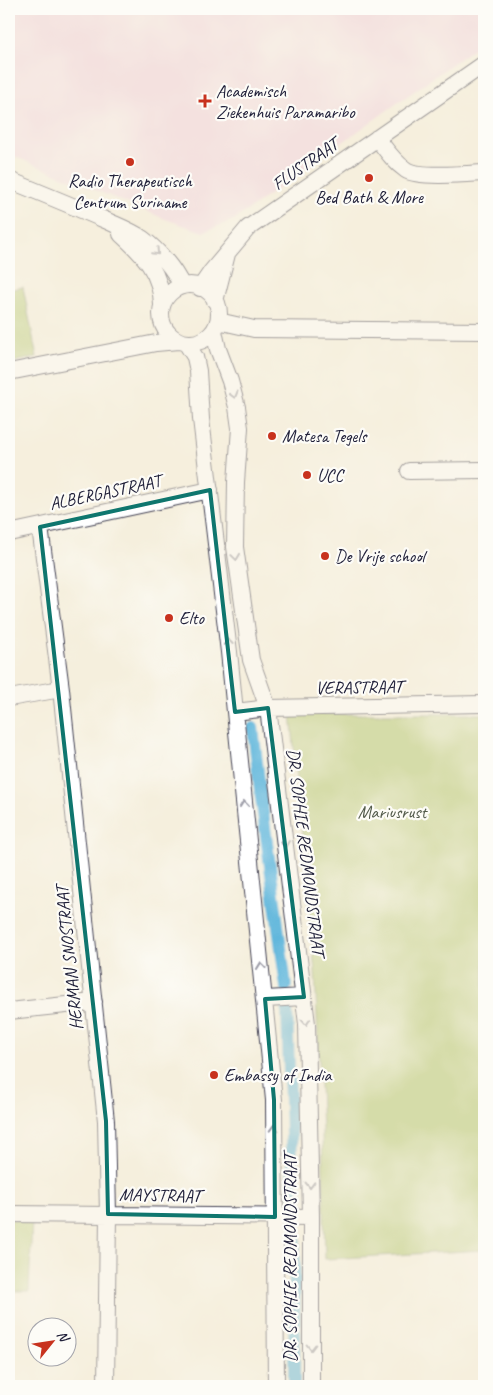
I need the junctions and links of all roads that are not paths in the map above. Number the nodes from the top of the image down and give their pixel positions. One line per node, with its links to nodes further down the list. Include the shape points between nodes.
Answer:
1 (484, 64): 2 (street, FLUSTRAAT)
2 (377, 138): 3 (street, via 395,162 408,172); 6 (street, FLUSTRAAT, via 248,228)
3 (484, 174)
4 (9, 180): 5 (street)
5 (104, 220): 7 (street, one-way to 7, via 142,238); 10 (street, via 144,255 152,267 160,286)
6 (228, 252): 8 (street, FLUSTRAAT); 9 (street, FLUSTRAAT)
7 (182, 286): 8 (street); 10 (street, via 168,295)
8 (200, 288): 9 (street, via 212,295)
9 (215, 301): 11 (street, via 218,310)
10 (162, 313): 13 (street, via 167,332); 14 (street, via 148,337)
11 (216, 326): 12 (street); 13 (street, via 204,340); 24 (street, DR. SOPHIE REDMONDSTRAAT, one-way to 24, via 218,349 240,428 235,547 251,660)
12 (484, 331)
13 (182, 342): 14 (street); 18 (street, DR. SOPHIE REDMONDSTRAAT, via 197,362)
14 (125, 349): 15 (street)
15 (9, 372)
16 (484, 470): 17 (street)
17 (410, 471)
18 (210, 490): 19 (street, ALBERGASTRAAT); 25 (street, DR. SOPHIE REDMONDSTRAAT, one-way to 18)
19 (40, 527): 20 (street, ALBERGASTRAAT); 21 (street, HERMAN SNOSTRAAT)
20 (9, 533)
21 (61, 690): 22 (street); 28 (street, HERMAN SNOSTRAAT)
22 (9, 698)
23 (484, 704): 24 (street, VERASTRAAT)
24 (268, 708): 25 (street, VERASTRAAT); 26 (street, DR. SOPHIE REDMONDSTRAAT, one-way to 26)
25 (235, 712): 27 (street, DR. SOPHIE REDMONDSTRAAT, one-way to 25)
26 (304, 997): 27 (street); 33 (street, DR. SOPHIE REDMONDSTRAAT, one-way to 33)
27 (264, 999): 32 (street, DR. SOPHIE REDMONDSTRAAT, one-way to 27, via 274,1100)
28 (94, 1002): 29 (street); 31 (street, HERMAN SNOSTRAAT, via 106,1121)
29 (9, 1011)
30 (9, 1214): 31 (street, MAYSTRAAT)
31 (108, 1214): 32 (street, MAYSTRAAT); 34 (street, HERMAN SNOSTRAAT)
32 (275, 1217): 33 (street, MAYSTRAAT); 35 (street, DR. SOPHIE REDMONDSTRAAT)
33 (311, 1217): 36 (street, DR. SOPHIE REDMONDSTRAAT, one-way to 36)
34 (106, 1386)
35 (276, 1386)
36 (311, 1386)

